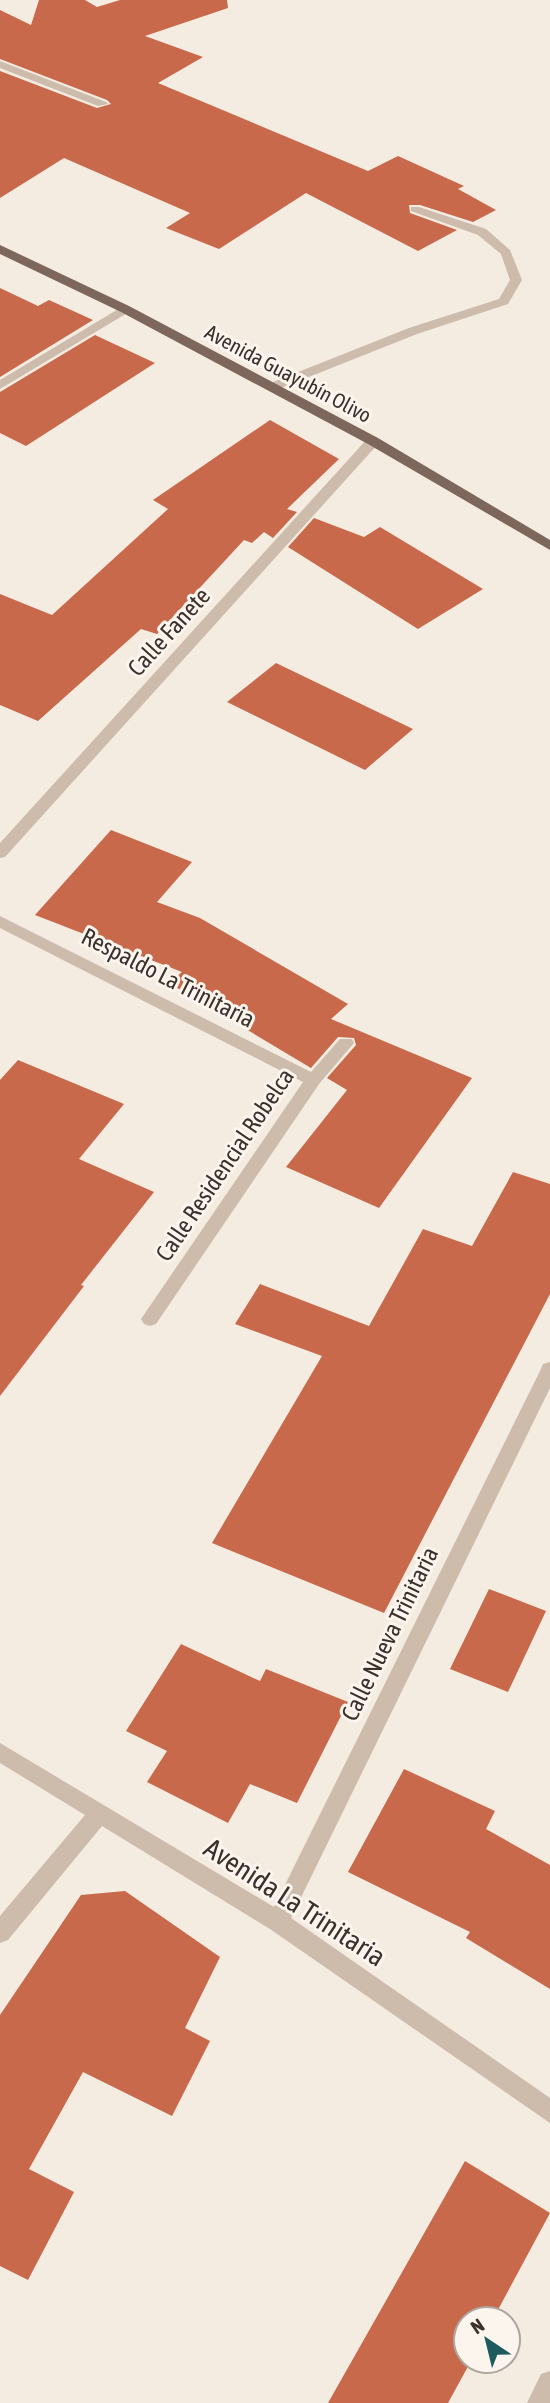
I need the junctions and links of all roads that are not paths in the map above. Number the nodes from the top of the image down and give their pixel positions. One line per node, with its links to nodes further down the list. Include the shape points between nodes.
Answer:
1 (0, 65): 2 (street)
2 (102, 104)
3 (415, 209): 7 (street, via 482,232 506,253 516,280 504,301 413,331)
4 (0, 249): 5 (main road, Avenida Guayubín Olivo)
5 (125, 309): 6 (street); 7 (main road, Avenida Guayubín Olivo)
6 (0, 385)
7 (272, 387): 8 (main road, Avenida Guayubín Olivo)
8 (373, 440): 9 (main road, Avenida Guayubín Olivo); 10 (street, Calle Fanete)
9 (550, 546)
10 (0, 853)
11 (0, 921): 13 (street, Respaldo La Trinitaria)
12 (346, 1043): 13 (street, Calle Residencial Robelca)
13 (313, 1080): 14 (street, Calle Residencial Robelca)
14 (150, 1319)
15 (550, 1369): 18 (street, Calle Nueva Trinitaria)
16 (0, 1752): 17 (street, Avenida La Trinitaria)
17 (100, 1812): 18 (street, Avenida La Trinitaria); 19 (street)
18 (278, 1922): 20 (street, Avenida La Trinitaria)
19 (0, 1933)
20 (550, 2112)
21 (550, 2383): 22 (street)
22 (539, 2403)

